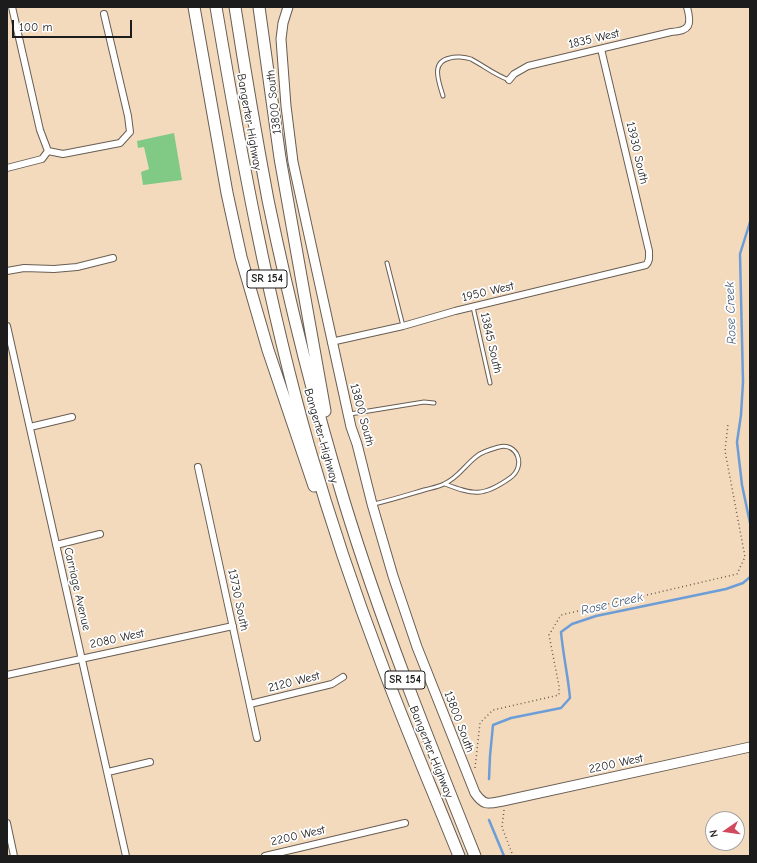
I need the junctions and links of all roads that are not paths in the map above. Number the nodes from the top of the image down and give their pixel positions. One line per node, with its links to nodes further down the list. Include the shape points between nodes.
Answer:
1 (12, 7): 12 (street, via 40,130)
2 (194, 7): 33 (highway, via 227,193 249,288 306,466)
3 (216, 7): 33 (highway, Bangerter Highway / SR 154, via 245,176 275,316 298,406)
4 (235, 7): 29 (highway, Bangerter Highway / SR 154, via 260,157 279,251 308,373)
5 (258, 7): 29 (highway, via 280,158 328,427)
6 (687, 7): 9 (street, 1835 West, via 690,21 688,27 682,31)
7 (287, 10): 21 (street, 13800 South, via 281,52 292,156)
8 (104, 14): 12 (street, via 130,132 120,143 63,154)
9 (602, 49): 10 (street, 1835 West, via 528,66); 16 (street, 13930 South, via 649,251)
10 (509, 80): 11 (lane, via 496,75 470,58 442,59 438,65 437,76)
11 (443, 96)
12 (48, 151): 13 (street, via 42,159)
13 (7, 168)
14 (113, 258): 17 (street, via 54,269 24,268)
15 (387, 263): 20 (lane)
16 (648, 263): 18 (street, 1950 West, via 641,268)
17 (7, 271)
18 (473, 307): 20 (street, 1950 West); 22 (lane, 13845 South)
19 (7, 326): 26 (street, Carriage Avenue)
20 (402, 326): 21 (street, 1950 West)
21 (332, 342): 24 (street, 13800 South)
22 (490, 383)
23 (434, 403): 24 (lane, via 424,402)
24 (348, 415): 30 (street, 13800 South)
25 (72, 418): 26 (street)
26 (30, 427): 32 (street, Carriage Avenue)
27 (198, 467): 34 (street, 13730 South)
28 (445, 484): 28 (lane, via 477,455 489,450 503,446 511,449 518,457 519,465 515,474 489,491 463,491); 30 (lane)
29 (344, 502): 50 (highway, Bangerter Highway / SR 154, via 401,671)
30 (372, 504): 43 (street, 13800 South, via 422,661 472,788 478,798)
31 (100, 534): 32 (street)
32 (56, 545): 35 (street, Carriage Avenue)
33 (340, 546): 49 (highway, Bangerter Highway / SR 154, via 381,664)
34 (233, 626): 35 (street, 2080 West); 38 (street, 13730 South)
35 (82, 658): 36 (street, 2080 West); 42 (street, Carriage Avenue)
36 (7, 675)
37 (343, 677): 38 (street, 2120 West, via 332,684)
38 (250, 704): 39 (street, 13730 South)
39 (257, 738)
40 (750, 747): 43 (street, 2200 West)
41 (150, 762): 42 (street)
42 (108, 772): 47 (street, Carriage Avenue)
43 (487, 804)
44 (7, 823): 46 (street)
45 (405, 823): 48 (street, 2200 West)
46 (14, 856)
47 (126, 856)
48 (265, 856)
49 (459, 856)
50 (475, 856)

